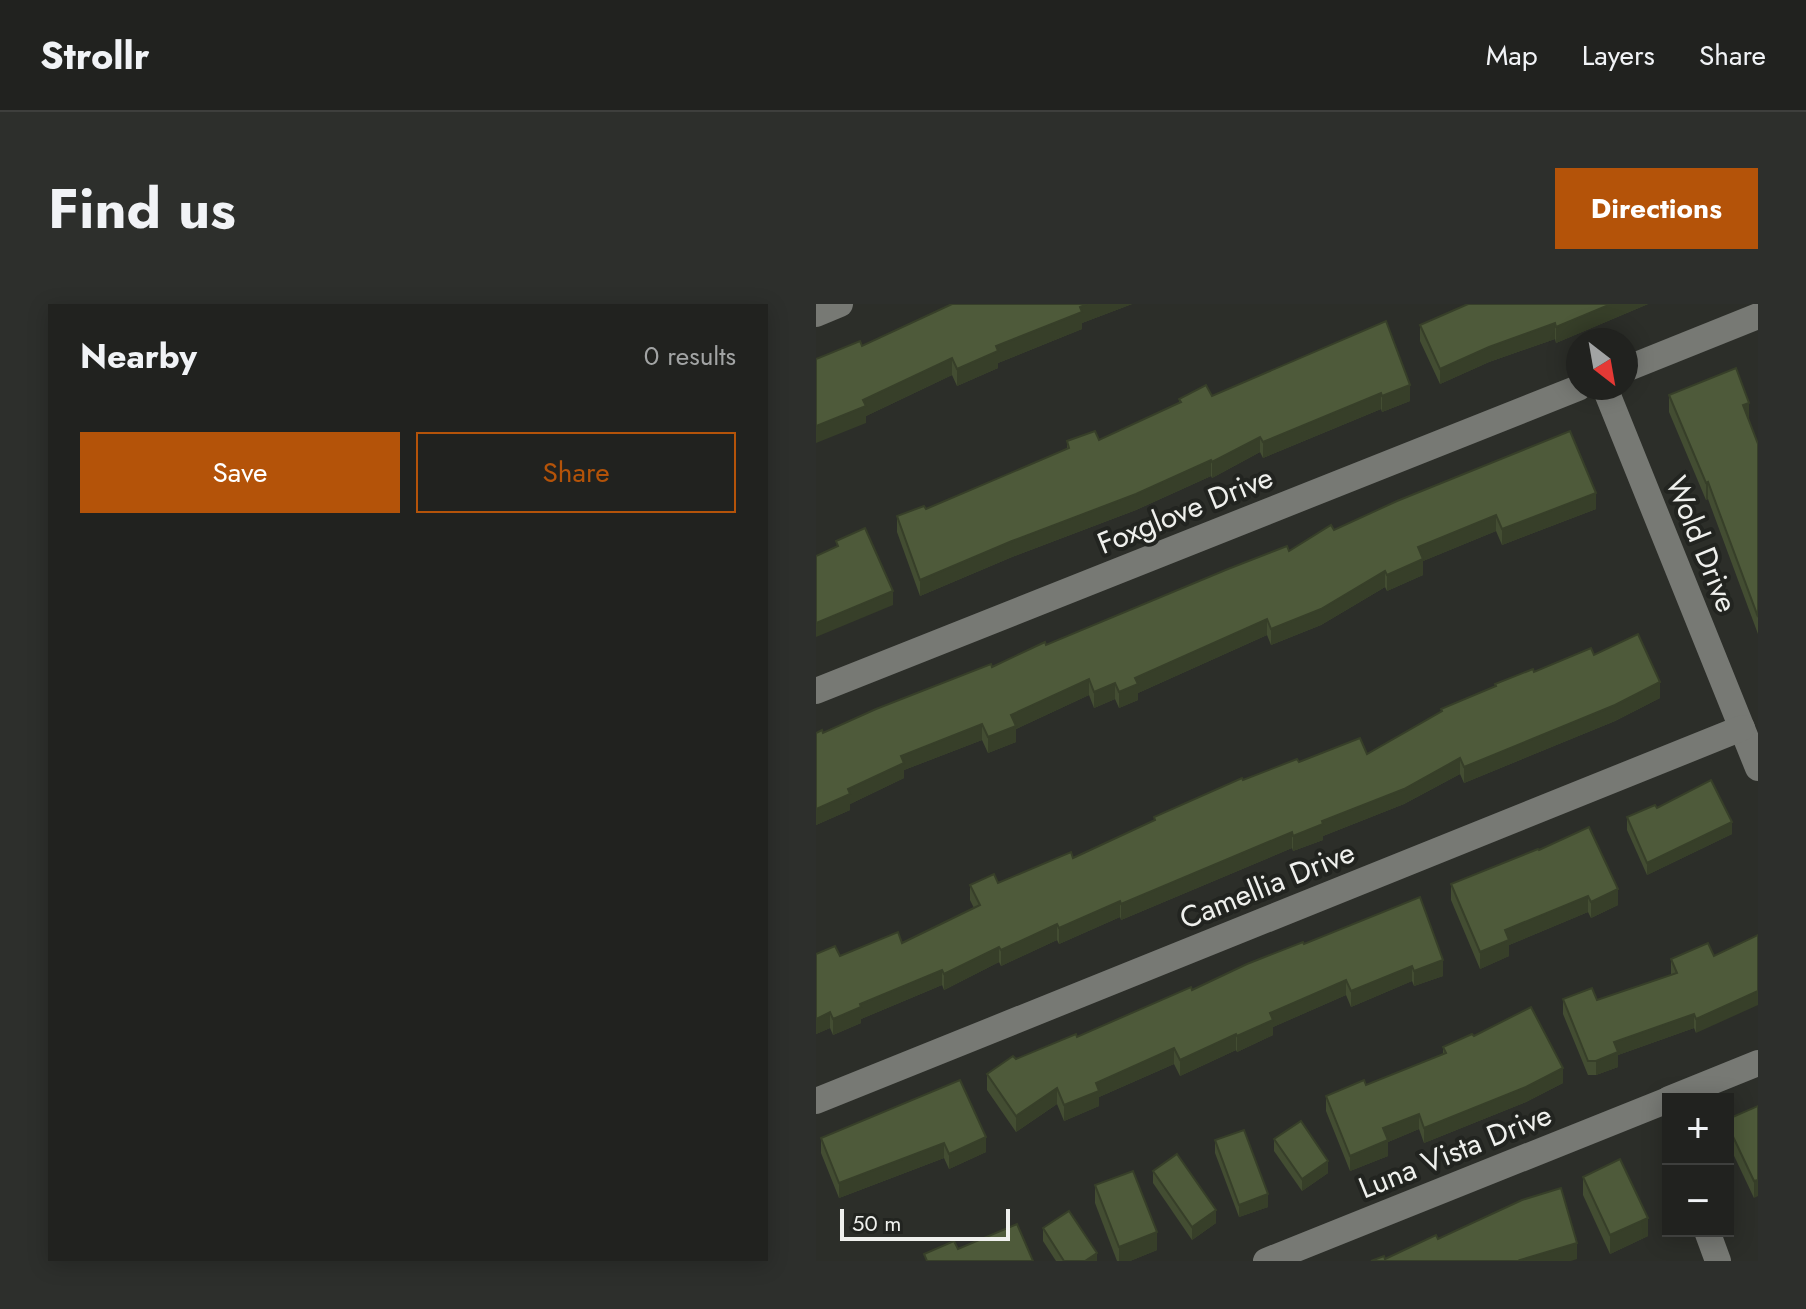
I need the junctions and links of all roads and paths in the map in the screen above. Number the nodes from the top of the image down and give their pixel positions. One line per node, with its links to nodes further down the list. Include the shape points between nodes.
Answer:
1 (840, 304): 2 (street)
2 (816, 314)
3 (1758, 316): 4 (street)
4 (1638, 364)
5 (1566, 393): 7 (street, Foxglove Drive)
6 (1610, 400): 8 (street, Wold Drive)
7 (816, 691)
8 (1742, 728): 9 (street, Wold Drive); 12 (street, Camellia Drive)
9 (1758, 768)
10 (1758, 1063): 11 (street, Luna Vista Drive)
11 (1695, 1093)
12 (816, 1101)
13 (1662, 1108): 15 (street, Luna Vista Drive)
14 (1709, 1237): 16 (street)
15 (1266, 1261)
16 (1718, 1261)

